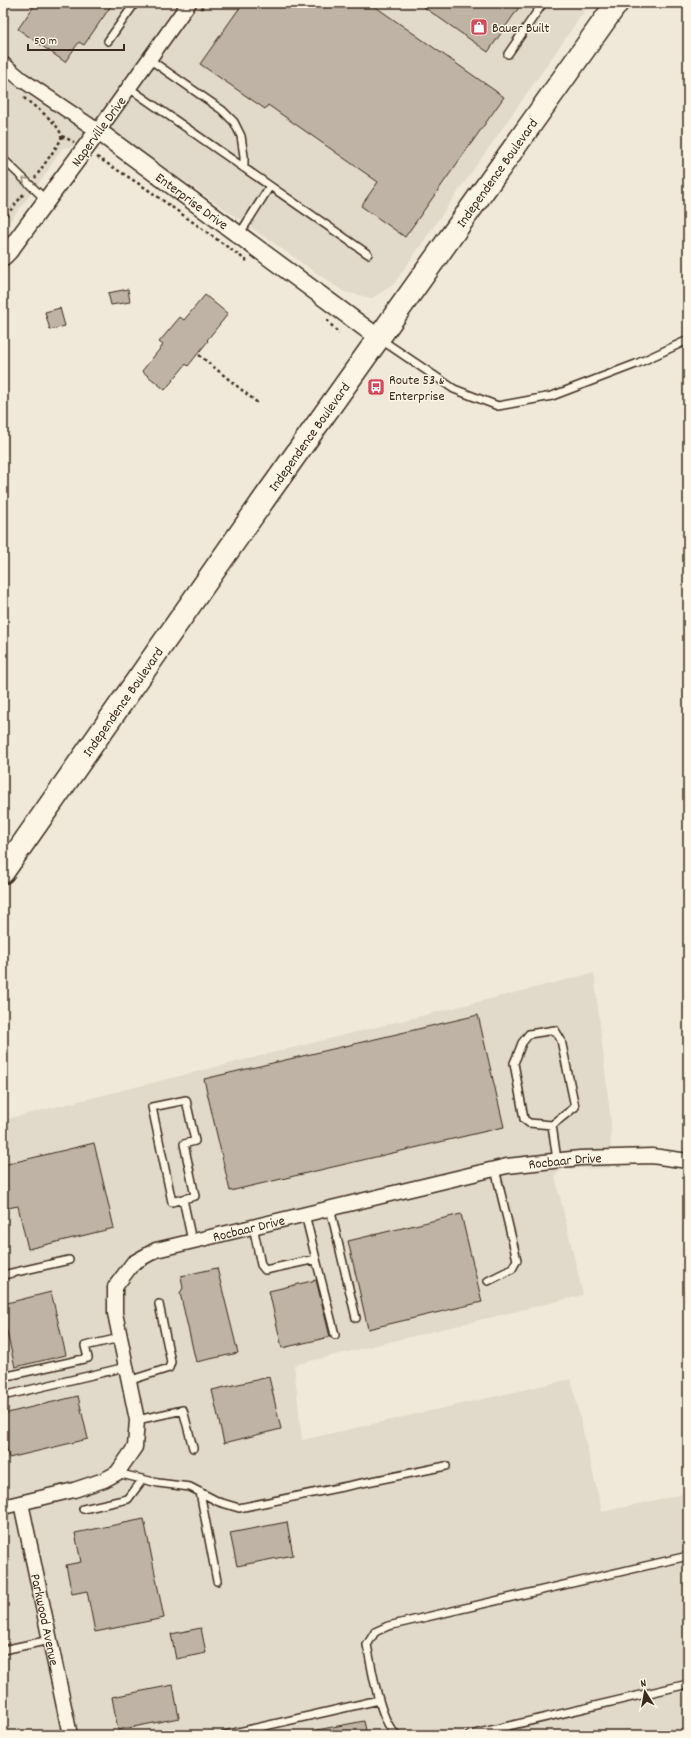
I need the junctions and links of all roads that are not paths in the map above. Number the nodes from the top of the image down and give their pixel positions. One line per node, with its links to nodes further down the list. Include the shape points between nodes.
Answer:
1 (136, 3): 5 (lane)
2 (188, 3): 7 (street, Naperville Drive)
3 (543, 3): 6 (lane)
4 (617, 3): 18 (main road, Independence Boulevard)
5 (108, 41)
6 (508, 54)
7 (149, 59): 9 (street, Naperville Drive); 12 (lane, via 222,110 234,122 240,136)
8 (3, 64): 10 (street, Enterprise Drive)
9 (129, 88): 10 (street, Naperville Drive); 12 (lane)
10 (98, 131): 14 (street, Naperville Drive); 15 (street, Enterprise Drive)
11 (3, 159): 14 (lane, one-way to 11)
12 (244, 168): 13 (lane)
13 (270, 186): 15 (lane); 16 (lane)
14 (47, 201): 17 (street, Naperville Drive)
15 (239, 235): 18 (street, Enterprise Drive)
16 (368, 254)
17 (3, 257)
18 (380, 339): 19 (lane, via 454,389 498,406 552,396 636,364); 20 (main road, Independence Boulevard, via 267,495)
19 (688, 340)
20 (3, 872)
21 (552, 1125): 21 (lane, via 575,1107 561,1040 555,1030 529,1034 522,1043 514,1063 524,1119 529,1123); 22 (lane)
22 (557, 1160): 23 (street, Rocbaar Drive, via 652,1156); 24 (street, Rocbaar Drive)
23 (688, 1161)
24 (495, 1169): 26 (street, Rocbaar Drive); 33 (lane, via 517,1260 512,1269)
25 (183, 1199): 25 (lane, via 172,1202 152,1107 186,1100 195,1141 184,1144 195,1196); 29 (lane)
26 (330, 1208): 27 (street, Rocbaar Drive); 35 (lane)
27 (304, 1214): 28 (street, Rocbaar Drive); 30 (lane)
28 (253, 1226): 29 (street, Rocbaar Drive); 30 (lane, via 261,1265 265,1270)
29 (192, 1241): 37 (street, Rocbaar Drive, via 156,1250 133,1263 116,1287 115,1313)
30 (316, 1259): 36 (lane)
31 (69, 1260): 32 (lane)
32 (3, 1275)
33 (488, 1281)
34 (159, 1304): 38 (lane, via 171,1362 169,1368)
35 (356, 1318)
36 (335, 1335)
37 (120, 1338): 38 (street, Rocbaar Drive); 39 (lane, via 85,1346 88,1358)
38 (127, 1374): 40 (lane); 41 (street, Rocbaar Drive)
39 (3, 1377)
40 (3, 1396)
41 (137, 1420): 42 (lane, via 183,1410); 44 (street, Rocbaar Drive, via 135,1446)
42 (193, 1448)
43 (446, 1466): 46 (lane, via 239,1508 219,1502)
44 (117, 1473): 45 (lane); 47 (street, via 82,1488)
45 (142, 1479): 46 (lane, via 190,1487); 49 (lane, via 128,1499)
46 (200, 1492): 51 (lane)
47 (21, 1503): 48 (street); 52 (street, Parkwood Avenue)
48 (3, 1508)
49 (83, 1509)
50 (688, 1556): 55 (lane, via 388,1626 375,1632 367,1645)
51 (217, 1581)
52 (50, 1640): 53 (lane); 56 (street, Parkwood Avenue)
53 (3, 1650)
54 (688, 1684): 59 (lane)
55 (379, 1700): 57 (lane); 58 (lane, via 391,1731)
56 (70, 1735)
57 (225, 1735)
58 (397, 1735)
59 (470, 1735)

